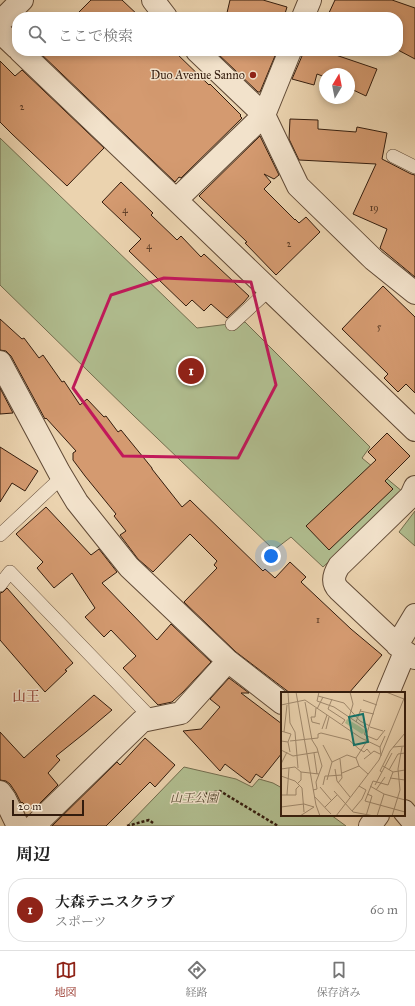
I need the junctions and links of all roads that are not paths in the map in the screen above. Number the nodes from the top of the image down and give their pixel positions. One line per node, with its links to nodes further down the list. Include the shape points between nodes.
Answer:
1 (22, 0): 4 (street)
2 (153, 0): 3 (street)
3 (162, 12)
4 (0, 22)
5 (0, 32): 6 (street)
6 (12, 43)
7 (25, 56): 13 (street)
8 (202, 56): 10 (street)
9 (288, 56): 10 (street)
10 (264, 115): 13 (street); 15 (street, via 298,186 374,260)
11 (394, 156): 12 (lane)
12 (415, 167)
13 (176, 200): 14 (street)
14 (269, 290): 16 (lane); 18 (street)
15 (415, 292)
16 (232, 324)
17 (0, 362): 19 (street)
18 (415, 430)
19 (62, 477): 21 (lane); 25 (street, via 77,502 128,567)
20 (415, 487): 24 (street, via 411,496 339,566 333,578 336,588)
21 (0, 535)
22 (0, 585): 28 (lane, via 10,572)
23 (415, 615): 24 (street)
24 (406, 652): 26 (street)
25 (228, 661): 27 (street); 28 (street, via 181,713)
26 (388, 692)
27 (281, 702)
28 (152, 719): 34 (street, via 142,721)
29 (0, 792): 33 (street)
30 (405, 812): 32 (street)
31 (377, 816): 35 (street)
32 (415, 824)
33 (18, 826)
34 (34, 826)
35 (370, 826)

